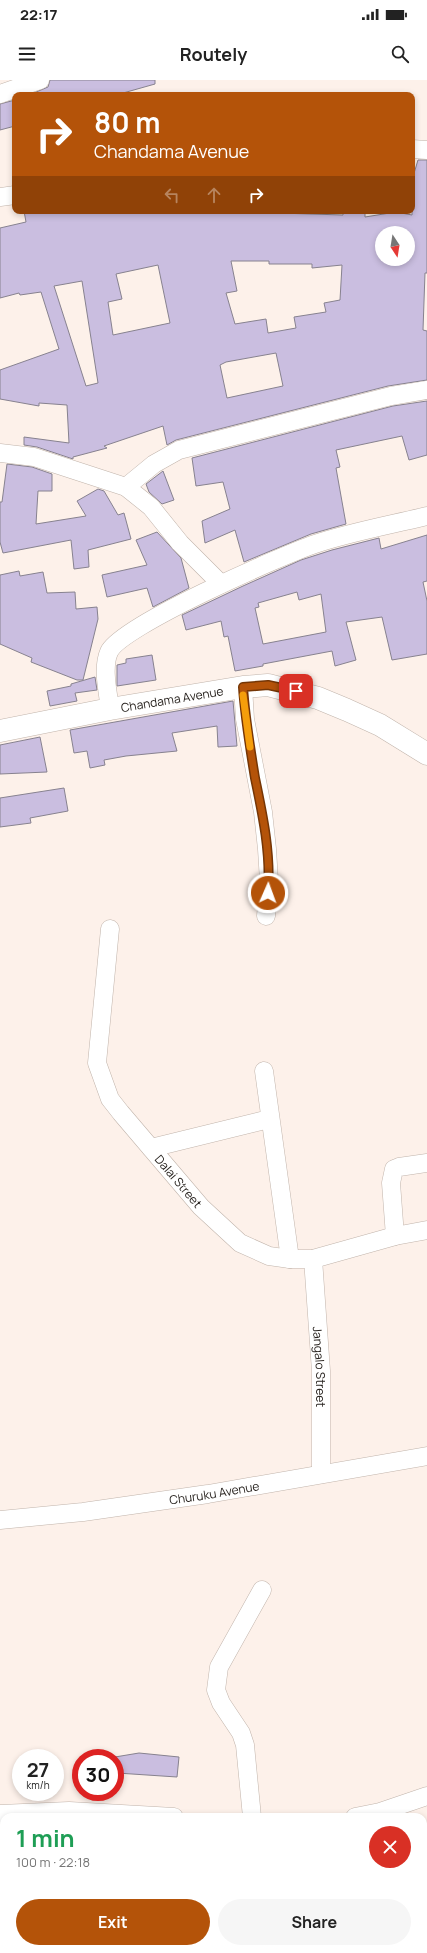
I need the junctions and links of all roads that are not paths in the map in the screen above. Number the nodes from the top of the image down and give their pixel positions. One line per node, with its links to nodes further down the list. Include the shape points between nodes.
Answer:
1 (40, 80): 2 (street)
2 (0, 94)
3 (415, 149): 4 (street)
4 (427, 150)
5 (12, 195): 6 (street)
6 (0, 197)
7 (427, 390): 9 (street, via 391,396 179,450 154,464)
8 (0, 454): 9 (street, via 40,459)
9 (126, 487): 11 (street, via 152,507 180,543)
10 (427, 516): 11 (street, via 315,544)
11 (221, 584): 13 (street, via 151,620 122,638 109,651 106,670)
12 (243, 687): 13 (street, Chandama Avenue); 15 (street, Chandama Avenue, via 268,685 318,698 380,725); 16 (street, via 245,719 268,849)
13 (110, 709): 14 (street, Chandama Avenue)
14 (0, 731)
15 (427, 754)
16 (266, 916)
17 (110, 929): 20 (street, Dalai Street, via 97,1063 110,1099)
18 (264, 1071): 19 (street)
19 (269, 1119): 20 (street); 24 (street)
20 (150, 1148): 24 (street, Dalai Street, via 201,1207 240,1243 269,1256)
21 (427, 1163): 23 (street, via 399,1166 394,1169 391,1183)
22 (427, 1230): 23 (street, Dalai Street)
23 (395, 1236): 25 (street, Dalai Street)
24 (290, 1259): 25 (street, Dalai Street)
25 (313, 1259): 27 (street, Jangalo Street, via 321,1371)
26 (427, 1456): 27 (street, Churuku Avenue)
27 (321, 1474): 28 (street, Churuku Avenue, via 83,1512)
28 (0, 1520)
29 (262, 1590): 33 (street, via 219,1667 216,1690 221,1703 241,1732 245,1745)
30 (427, 1796): 34 (street)
31 (17, 1813): 32 (street, via 69,1810)
32 (114, 1813)
33 (252, 1813)
34 (383, 1813)

